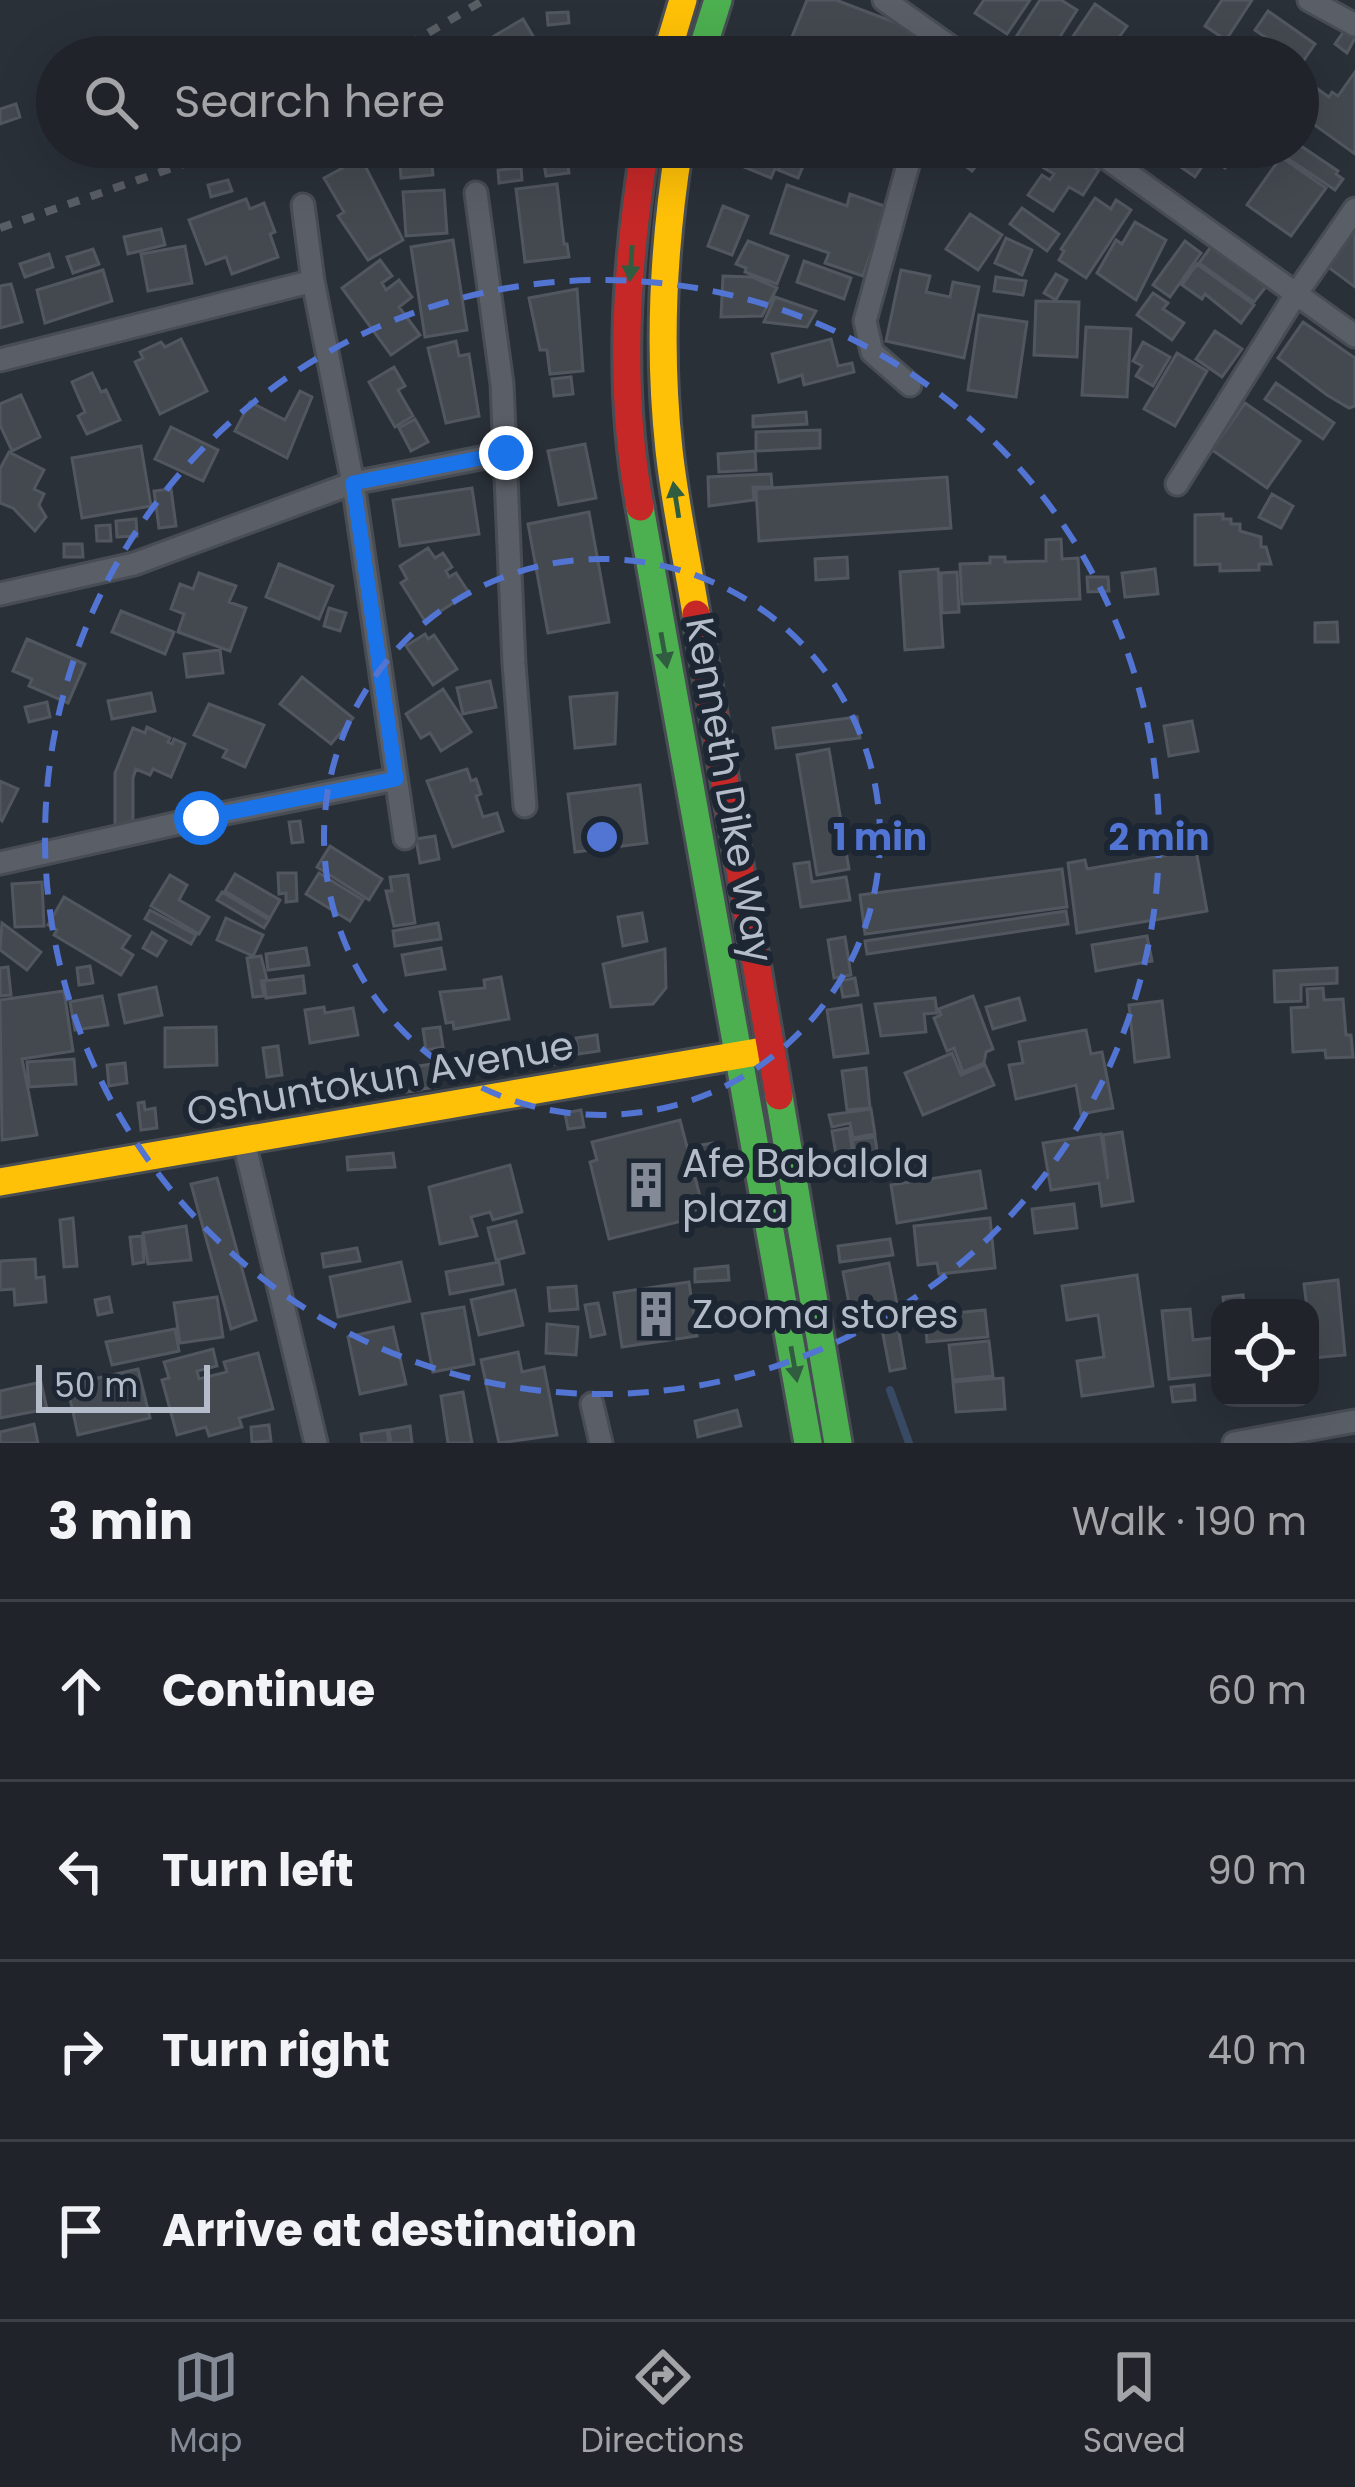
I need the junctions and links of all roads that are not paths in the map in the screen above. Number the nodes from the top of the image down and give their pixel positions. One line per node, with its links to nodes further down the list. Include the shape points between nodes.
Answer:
1 (683, 0): 6 (main road)
2 (718, 0): 7 (main road)
3 (884, 0): 8 (street)
4 (1309, 0): 5 (street)
5 (1355, 25)
6 (672, 36)
7 (707, 36)
8 (926, 36)
9 (642, 168): 26 (main road, Kenneth Dike Way, one-way to 26, via 626,350 637,492)
10 (676, 168): 25 (main road, Kenneth Dike Way, one-way to 10, via 662,376 664,255)
11 (907, 168): 20 (street, via 865,321 872,352)
12 (1120, 168): 17 (street)
13 (476, 193): 21 (street)
14 (303, 205): 16 (street)
15 (1355, 209): 17 (street)
16 (313, 281): 19 (street); 22 (street)
17 (1296, 293): 18 (street); 23 (street)
18 (1355, 336)
19 (0, 360)
20 (910, 385)
21 (506, 453): 22 (street); 28 (street)
22 (353, 483): 24 (street, via 134,564); 27 (street)
23 (1177, 484)
24 (0, 593)
25 (712, 708): 26 (main road); 31 (main road, Kenneth Dike Way)
26 (676, 714): 32 (main road, Kenneth Dike Way)
27 (396, 779): 29 (street); 30 (street)
28 (525, 806)
29 (405, 838)
30 (0, 863)
31 (773, 1050): 32 (main road, Oshuntokun Avenue); 40 (main road, Kenneth Dike Way)
32 (739, 1054): 33 (main road, Oshuntokun Avenue); 39 (main road, Kenneth Dike Way, one-way to 39)
33 (244, 1142): 34 (main road, Oshuntokun Avenue); 37 (street)
34 (0, 1182)
35 (592, 1404): 38 (street)
36 (1355, 1420): 41 (street)
37 (316, 1443)
38 (601, 1443)
39 (808, 1443)
40 (838, 1443)
41 (1234, 1443)

